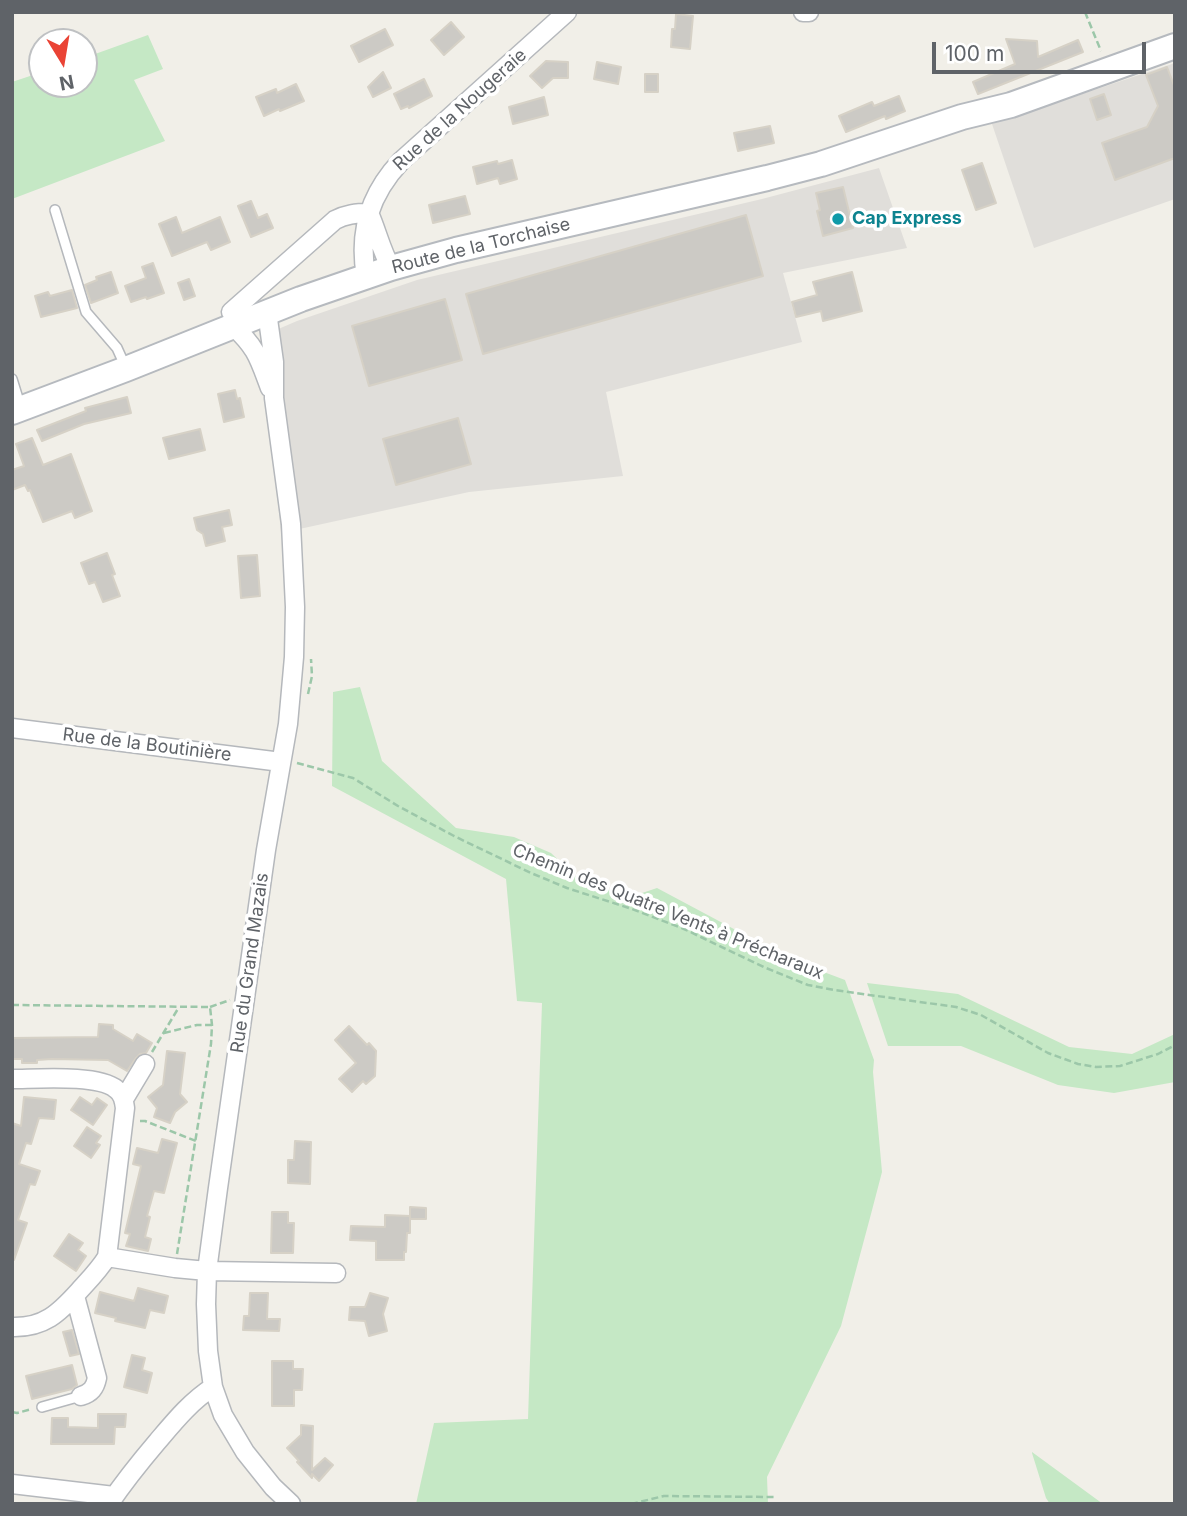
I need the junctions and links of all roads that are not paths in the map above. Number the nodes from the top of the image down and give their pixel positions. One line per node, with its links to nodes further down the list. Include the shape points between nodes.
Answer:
1 (567, 12): 8 (street, Rue de la Nougeraie, via 401,161 380,187)
2 (803, 12): 3 (street)
3 (809, 12)
4 (1175, 35): 6 (main road, Route de la Torchaise, via 1009,95)
5 (1175, 46): 6 (main road, Route de la Torchaise, via 1011,105)
6 (962, 117): 9 (main road, Route de la Torchaise, via 821,164)
7 (55, 209): 13 (lane, via 86,312 117,348)
8 (369, 212): 9 (street); 10 (street, Rue de la Nougeraie, via 364,229); 12 (street, via 335,220)
9 (391, 268): 10 (main road, Route de la Torchaise)
10 (366, 275): 11 (main road, Route de la Torchaise)
11 (267, 312): 12 (main road, Route de la Torchaise); 15 (street, Rue du Grand Mazais)
12 (232, 319): 13 (main road, Route de la Torchaise); 15 (street, Rue du Grand Mazais, via 257,353)
13 (127, 369): 16 (main road, Route de la Torchaise)
14 (12, 379): 16 (lane)
15 (274, 398): 18 (street, Rue du Grand Mazais, via 291,524 295,607 288,724)
16 (17, 410)
17 (12, 729): 18 (street, Rue de la Boutinière)
18 (281, 762): 23 (street, Rue du Grand Mazais)
19 (145, 1064): 21 (street)
20 (12, 1079): 21 (street, via 81,1079 108,1084)
21 (124, 1099): 22 (street)
22 (107, 1257): 23 (street); 25 (street)
23 (207, 1271): 24 (street); 27 (street, Rue du Grand Mazais)
24 (336, 1273)
25 (75, 1296): 26 (street, via 47,1320); 28 (street, via 97,1378 95,1387)
26 (12, 1327)
27 (213, 1387): 31 (street, via 171,1424); 32 (street, Rue du Grand Mazais, via 245,1452)
28 (81, 1396): 29 (lane)
29 (42, 1406)
30 (12, 1484): 31 (street)
31 (111, 1500)
32 (291, 1504)

